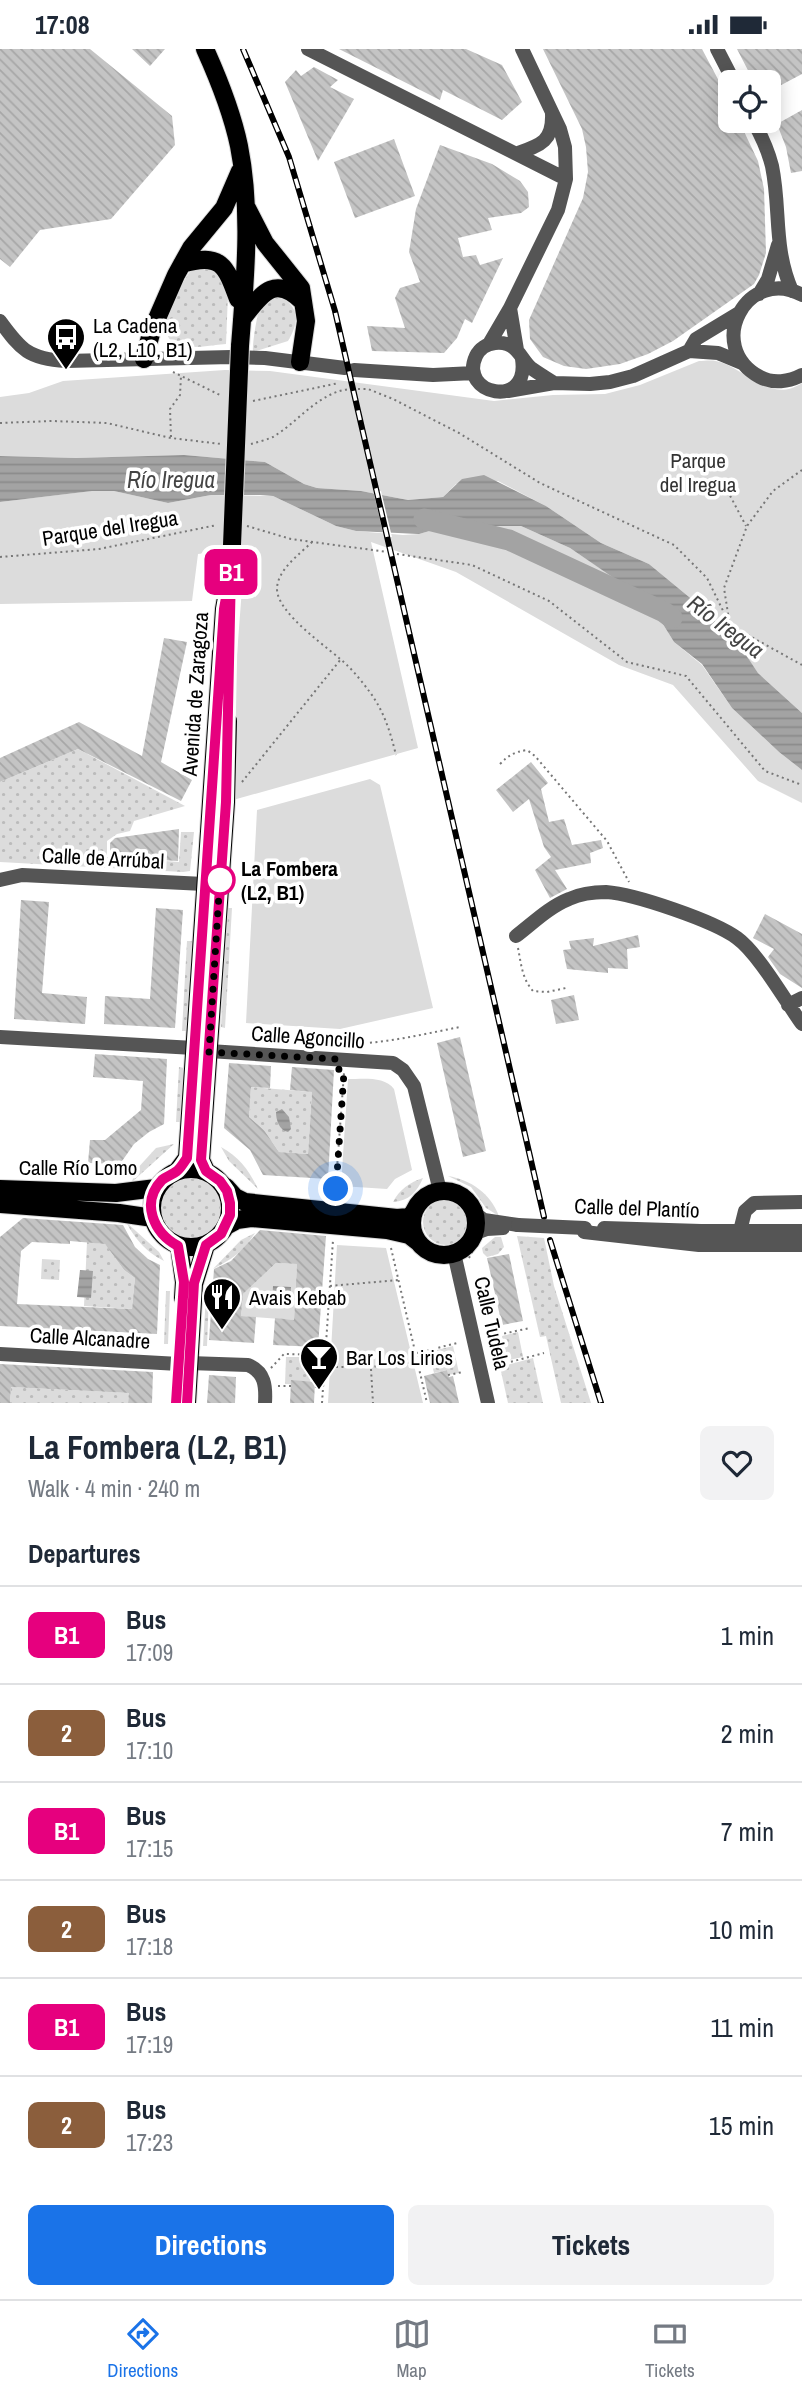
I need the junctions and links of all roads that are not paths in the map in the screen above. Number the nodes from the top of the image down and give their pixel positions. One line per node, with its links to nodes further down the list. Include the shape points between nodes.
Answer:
1 (205, 49): 9 (main road, via 228,107)
2 (308, 49): 8 (street)
3 (522, 49): 6 (street)
4 (717, 49): 5 (street)
5 (728, 70)
6 (552, 108): 8 (street, via 547,139); 10 (street, via 565,147)
7 (759, 133): 12 (street, via 773,169)
8 (518, 153): 10 (street)
9 (242, 164): 11 (main road); 13 (main road, via 225,208)
10 (566, 179): 17 (street, via 558,210)
11 (246, 204): 16 (main road, via 265,243 299,283); 19 (main road)
12 (778, 243): 14 (street); 15 (street, via 785,275)
13 (182, 264): 19 (main road, via 208,259 222,264 232,279); 24 (main road)
14 (759, 293): 15 (street, via 775,289); 18 (street)
15 (799, 293)
16 (303, 302): 19 (main road, via 285,289 271,289); 25 (main road, via 306,321)
17 (509, 309): 21 (street); 23 (street)
18 (739, 313): 22 (street, via 696,339); 26 (street, via 733,339)
19 (242, 315): 31 (main road, bridge)
20 (0, 321): 24 (street, via 25,352 43,359)
21 (489, 344): 23 (street, via 509,344); 27 (street, via 475,358)
22 (689, 351): 26 (street, via 718,353); 29 (street, via 610,382)
23 (519, 354): 29 (street); 30 (street, via 521,378)
24 (144, 359): 25 (street, via 232,357)
25 (300, 362): 27 (street, via 352,374)
26 (742, 363): 28 (street, via 765,379 780,381)
27 (474, 373): 30 (street, via 489,391)
28 (802, 375)
29 (554, 383): 30 (street)
30 (508, 391)
31 (231, 570): 33 (main road, Avenida de Zaragoza, via 224,609); 38 (main road, Avenida de Zaragoza, via 226,802)
32 (0, 881): 33 (street, Calle de Arrúbal, via 22,875)
33 (204, 884): 38 (main road, Avenida de Zaragoza)
34 (516, 936): 35 (street, via 568,899 604,892 632,897 738,938)
35 (795, 1002): 36 (street)
36 (802, 1024)
37 (0, 1037): 38 (street, Calle Agoncillo)
38 (201, 1050): 39 (main road, Avenida de Zaragoza, via 187,1158); 40 (main road, Avenida de Zaragoza, via 201,1160); 43 (street, Calle Agoncillo, via 393,1063 414,1086)
39 (178, 1170): 40 (main road, via 197,1169); 41 (main road)
40 (213, 1176): 49 (main road, via 245,1202); 50 (main road, via 227,1191)
41 (156, 1188): 42 (main road, Calle Río Lomo, via 116,1193); 48 (main road)
42 (0, 1189)
43 (440, 1191): 46 (main road, via 424,1198); 47 (main road, via 457,1194)
44 (802, 1202): 53 (street, via 754,1203 745,1211)
45 (0, 1204): 48 (main road, Calle Río Lomo)
46 (414, 1212): 49 (main road, via 404,1218); 56 (main road, via 412,1227)
47 (474, 1213): 51 (street, Calle del Plantío, via 484,1220); 55 (main road)
48 (153, 1218): 59 (main road, via 158,1230)
49 (334, 1218): 50 (main road, via 251,1218); 56 (main road, via 409,1235)
50 (226, 1226): 57 (main road)
51 (518, 1226): 52 (street, Calle del Plantío, bridge); 55 (street, Calle del Plantío, via 486,1229)
52 (584, 1230): 53 (street, Calle del Plantío); 58 (street, Calle del Plantío, via 699,1245)
53 (740, 1231): 54 (street, Calle del Plantío)
54 (802, 1231)
55 (475, 1238): 60 (main road)
56 (418, 1242): 60 (main road, via 434,1253)
57 (206, 1245): 59 (main road); 62 (main road, via 194,1283)
58 (802, 1245)
59 (178, 1246): 62 (main road, via 184,1282)
60 (461, 1257): 66 (street, Calle Tudela)
61 (0, 1354): 62 (street, Calle Alcanadre)
62 (184, 1363): 63 (main road); 64 (main road); 65 (street, Calle Alcanadre, via 256,1369 265,1385)
63 (176, 1403)
64 (187, 1403)
65 (265, 1403)
66 (488, 1403)

